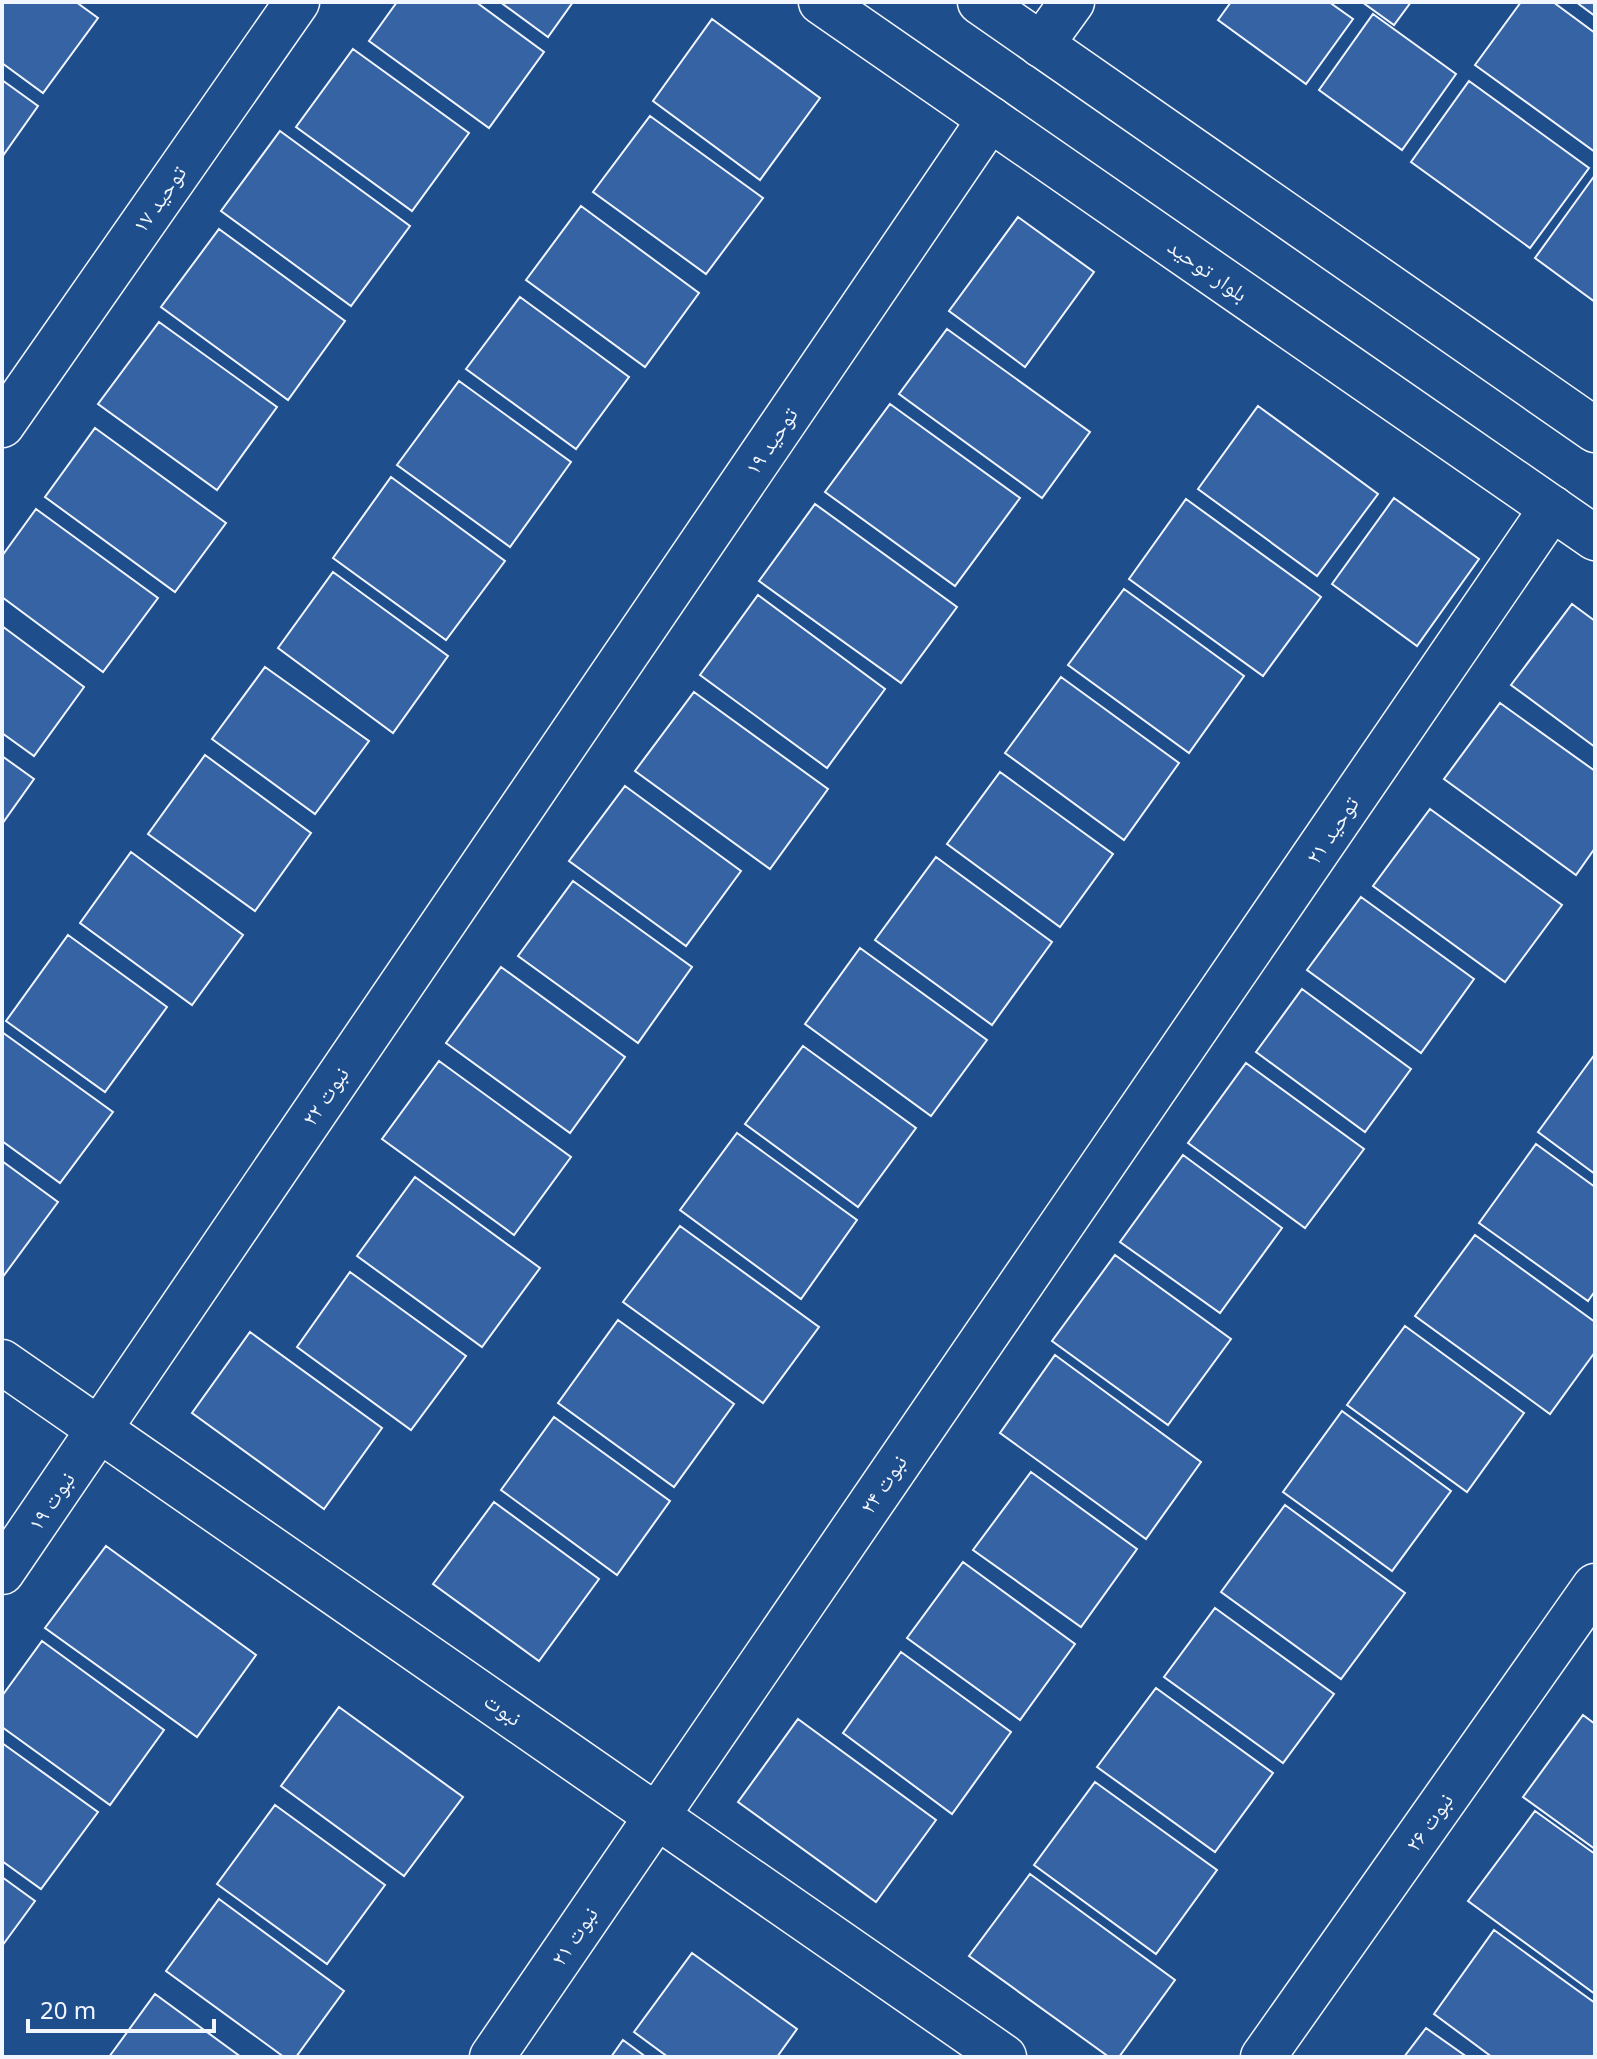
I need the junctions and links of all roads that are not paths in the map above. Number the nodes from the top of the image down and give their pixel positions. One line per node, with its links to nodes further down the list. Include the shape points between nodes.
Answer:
1 (297, 2): 7 (street, توحید ۱۷)
2 (821, 2): 6 (street, بلوار توحید)
3 (980, 2): 5 (street)
4 (1072, 2): 5 (street)
5 (1041, 45): 8 (street)
6 (990, 119): 9 (street, بلوار توحید); 11 (street, توحید ۱۹)
7 (12, 410)
8 (1595, 430)
9 (1552, 508): 10 (street, بلوار توحید); 12 (street, توحید ۲۱)
10 (1595, 538)
11 (551, 763): 14 (street, نبوت ۲۲)
12 (1111, 1152): 17 (street, نبوت ۲۴)
13 (2, 1362): 14 (street, نبوت)
14 (99, 1430): 15 (street, نبوت ۱۹); 17 (street, نبوت)
15 (2, 1572)
16 (1595, 1586): 20 (street, نبوت ۲۶)
17 (656, 1815): 18 (street, نبوت ۲۱); 19 (street, نبوت)
18 (492, 2057)
19 (1004, 2057)
20 (1263, 2057)

